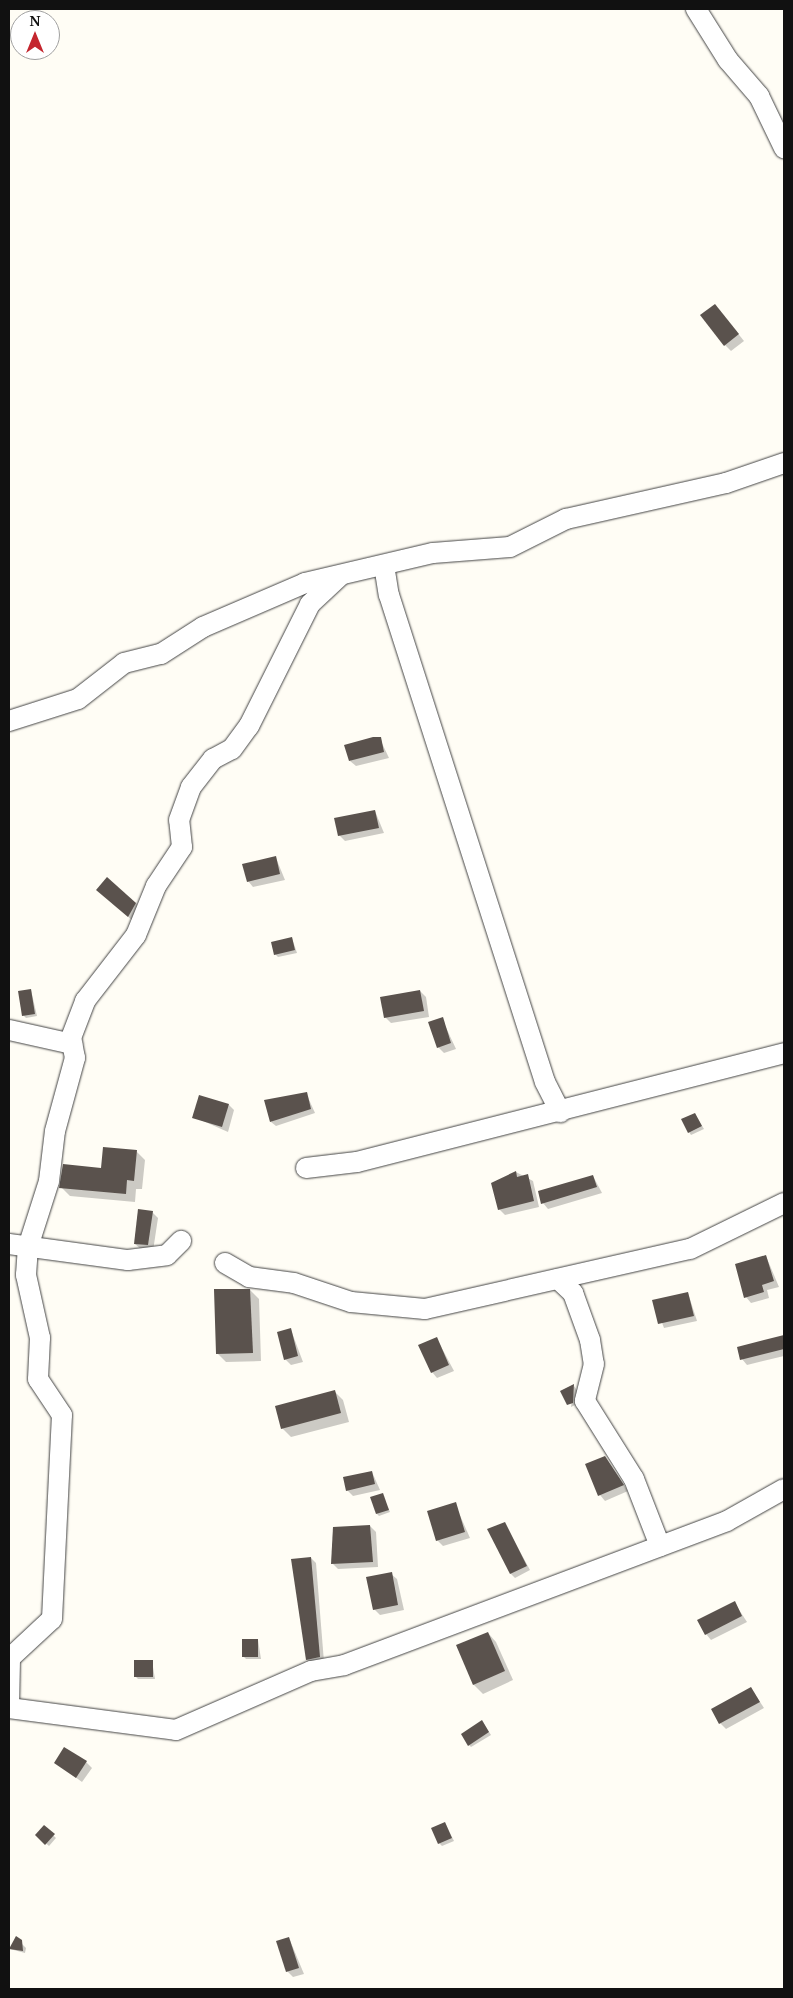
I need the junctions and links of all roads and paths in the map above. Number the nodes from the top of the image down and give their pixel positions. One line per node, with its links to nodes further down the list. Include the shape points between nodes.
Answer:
1 (696, 9): 2 (street, via 728,60 759,96)
2 (784, 148)
3 (784, 463): 4 (street, via 726,483 566,519 532,540 510,547 433,553)
4 (384, 565): 5 (street); 10 (street, via 389,595 545,1082)
5 (340, 576): 6 (street, via 282,591 182,638 161,654 124,663 78,699); 8 (street, via 306,610 249,726 232,749 213,759 191,787 179,820 182,847 156,886 136,935 85,1001)
6 (9, 721)
7 (9, 1030): 8 (street)
8 (72, 1044): 14 (street, via 75,1058 55,1131 49,1181)
9 (784, 1054): 10 (street)
10 (560, 1112): 11 (street, via 357,1162)
11 (306, 1168)
12 (784, 1203): 16 (street, via 690,1249)
13 (181, 1241): 14 (street, via 167,1255 128,1260)
14 (18, 1245): 19 (street, via 40,1338 38,1379 62,1415 52,1619 10,1658)
15 (226, 1263): 16 (street, via 249,1277 294,1284 351,1302 426,1309)
16 (558, 1279): 18 (street, via 573,1293 590,1340 594,1364 585,1402 634,1479)
17 (784, 1489): 18 (street, via 727,1521)
18 (660, 1546): 19 (street, via 344,1665 311,1670 176,1730 134,1728)
19 (9, 1708)

